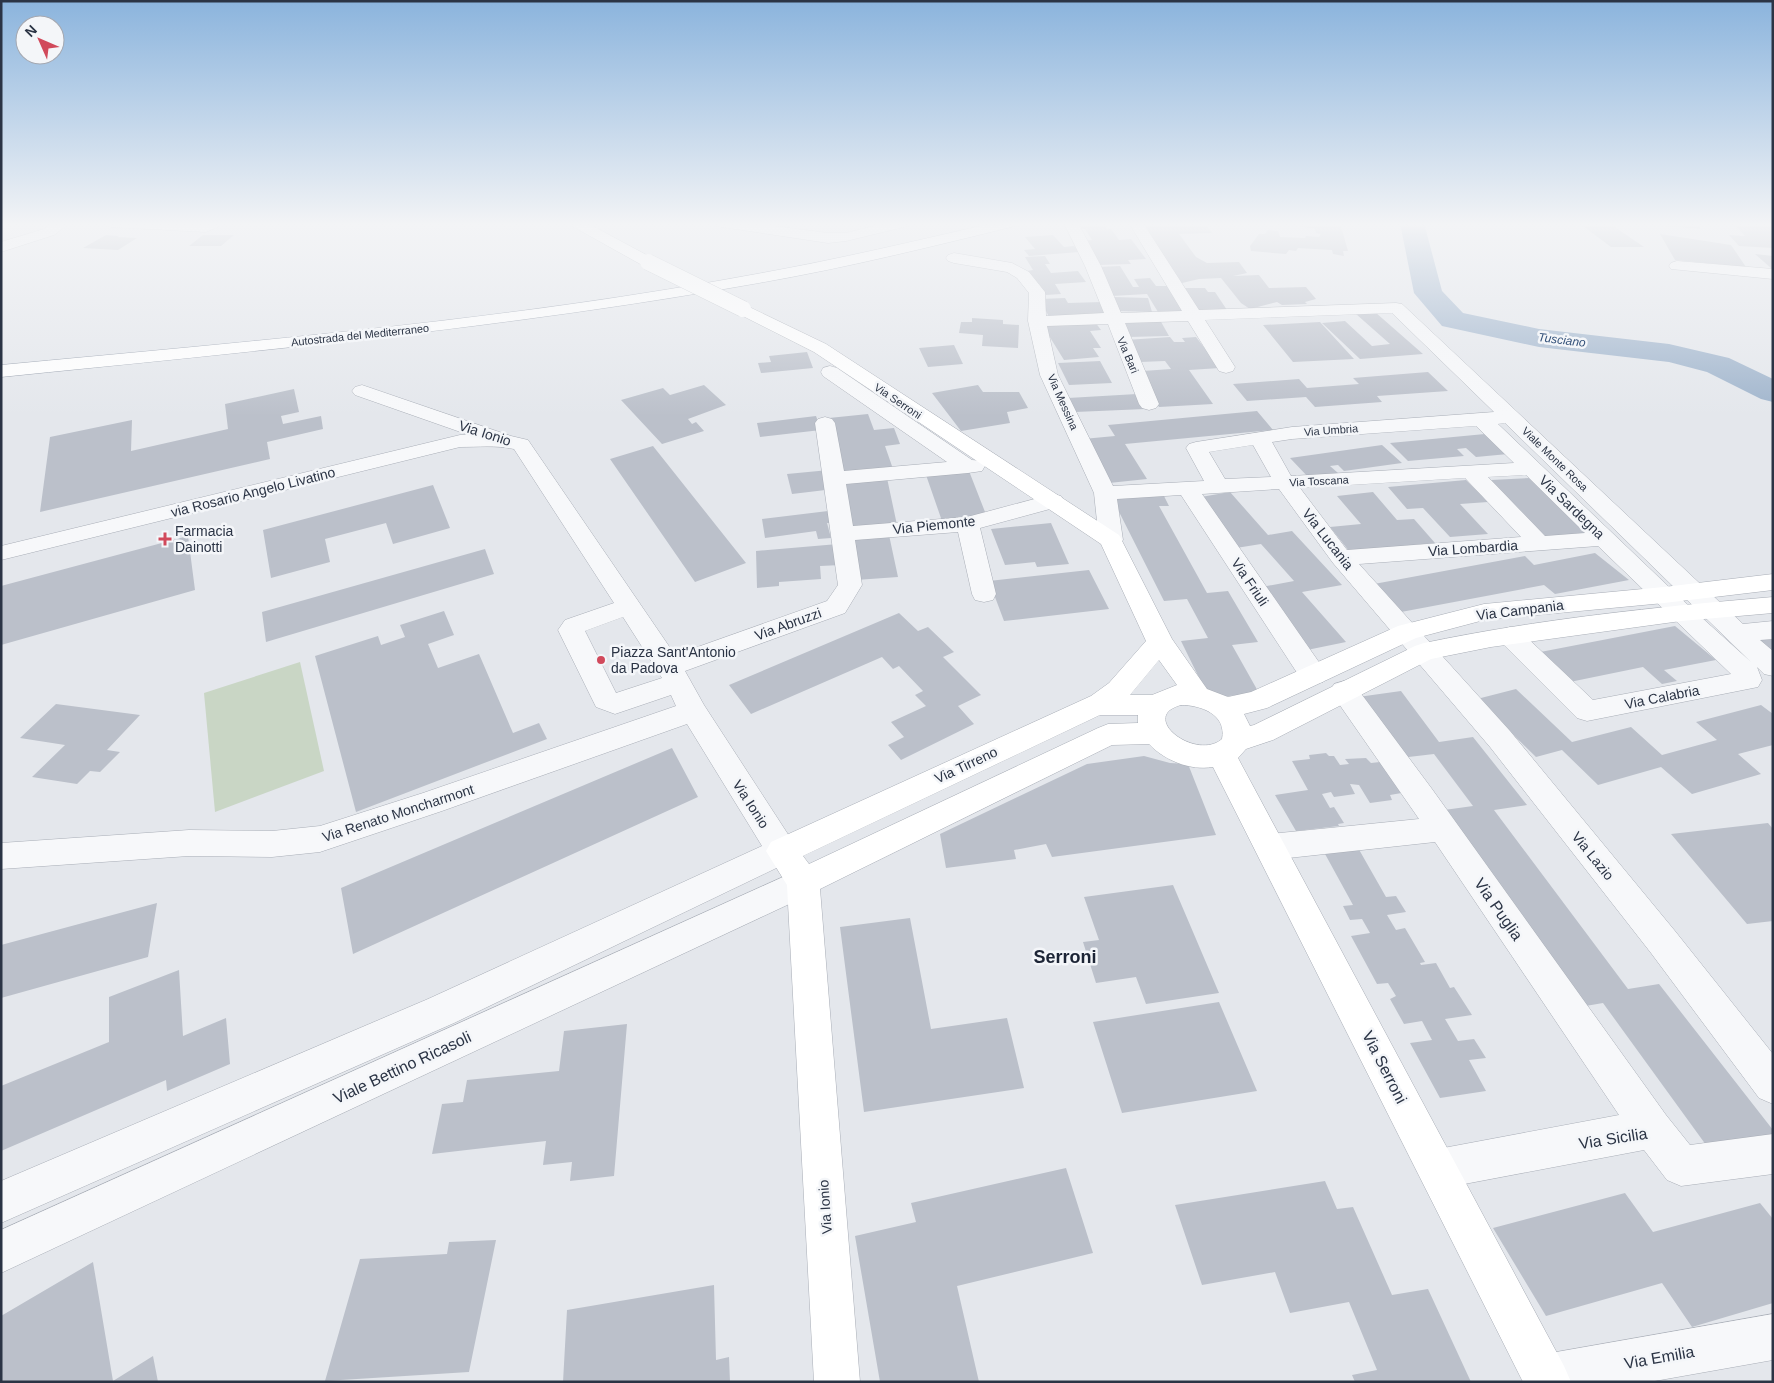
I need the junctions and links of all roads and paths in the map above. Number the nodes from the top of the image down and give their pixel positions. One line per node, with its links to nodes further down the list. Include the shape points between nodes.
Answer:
1 (610, 288): 10 (main road, Autostrada del Mediterraneo, via 478,306)
2 (700, 288): 23 (main road, Via Serroni, bridge, via 820,348)
3 (707, 288): 14 (main road, Autostrada del Mediterraneo, via 443,326)
4 (1033, 288): 9 (street, Via Messina, via 1036,292)
5 (1101, 288): 8 (street, Via Bari)
6 (1177, 288): 7 (street)
7 (1194, 315): 8 (street); 13 (street); 18 (street, Viale Monte Rosa, via 1396,308)
8 (1113, 318): 9 (street); 17 (street, Via Bari)
9 (1037, 321): 31 (street, Via Messina, via 1049,375)
10 (268, 328)
11 (172, 338): 12 (main road)
12 (1, 355)
13 (1226, 367)
14 (1, 371)
15 (830, 372): 24 (street)
16 (362, 391): 22 (street, Via Ionio)
17 (1149, 404)
18 (1511, 417): 19 (street, Via Umbria); 42 (street, Viale Monte Rosa)
19 (1481, 419): 21 (street, Via Umbria); 25 (street, Via Sardegna)
20 (825, 423): 27 (street, Via Abruzzi)
21 (1259, 438): 28 (street, Via Lucania); 29 (street, Via Umbria, via 1196,448)
22 (506, 441): 38 (street, via Rosario Angelo Livatino, via 460,441); 44 (street, Via Ionio, via 521,444)
23 (992, 463): 24 (street); 32 (main road, Via Serroni)
24 (968, 467): 27 (street)
25 (1533, 468): 26 (street, Via Toscana); 35 (street, Via Sardegna)
26 (1470, 472): 28 (street, Via Toscana); 37 (street)
27 (836, 478): 34 (street, Via Abruzzi)
28 (1285, 483): 29 (street, Via Toscana); 39 (street, Via Lucania)
29 (1219, 487): 30 (street, Via Toscana)
30 (1188, 489): 31 (street, Via Toscana); 53 (street, Via Friuli)
31 (1105, 493): 36 (street, Via Messina)
32 (1053, 501): 33 (street, Via Piemonte); 36 (main road, Via Serroni)
33 (968, 524): 34 (street, Via Piemonte); 41 (street)
34 (842, 534): 52 (street, Via Abruzzi, via 850,585 836,606)
35 (1604, 538): 37 (street, Via Lombardia); 42 (street, Via Sardegna)
36 (1110, 540): 49 (main road, Via Serroni)
37 (1539, 543): 39 (street, Via Lombardia)
38 (1, 553)
39 (1342, 558): 50 (street, Via Lucania)
40 (1773, 582): 42 (main road, Via Campania)
41 (984, 594)
42 (1679, 599): 45 (main road, Via Campania); 48 (main road, Via Campania); 48 (street, Via Calabria, via 1746,673 1748,680 1587,711); 50 (main road, Via Campania, via 1484,612)
43 (1773, 605): 45 (main road, Via Campania)
44 (629, 606): 52 (street, Via Ionio); 52 (street, via 574,626 571,630 606,700 615,704)
45 (1715, 610): 47 (street)
46 (1773, 630): 47 (street)
47 (1738, 633): 51 (street)
48 (1510, 636): 50 (main road, Via Campania)
49 (1160, 642): 55 (main road, Via Serroni); 56 (main road, via 1119,690); 59 (main road, via 1156,656)
50 (1415, 642): 53 (main road, Via Campania); 54 (main road, Via Campania); 66 (street, Via Lazio, via 1500,739)
51 (1773, 667)
52 (673, 675): 58 (street, Via Ionio)
53 (1313, 675): 57 (main road, Via Campania, via 1257,701)
54 (1344, 691): 60 (main road, Via Campania, via 1263,734); 61 (street, Via Puglia)
55 (1197, 696): 57 (main road); 59 (main road, via 1177,695)
56 (1099, 705): 59 (main road, Via Tirreno); 63 (main road, Via Tirreno)
57 (1224, 708): 60 (main road, via 1237,726)
58 (693, 711): 63 (street, Via Ionio); 64 (street, Via Renato Moncharmont, via 320,839 272,844 189,843)
59 (1159, 712): 60 (main road, via 1166,744 1179,752 1210,757); 65 (main road)
60 (1229, 747): 62 (main road, Via Serroni)
61 (1443, 829): 62 (street); 67 (street, Via Puglia)
62 (1270, 847): 69 (main road, Via Serroni)
63 (782, 851): 65 (main road, Via Ionio); 70 (street, via 441,1011)
64 (1, 856)
65 (803, 882): 71 (street, Viale Bettino Ricasoli); 74 (main road, Via Ionio)
66 (1773, 1085)
67 (1652, 1129): 68 (street, Via Sicilia, via 1681,1166); 69 (street, Via Sicilia)
68 (1773, 1154)
69 (1438, 1169): 73 (main road, Via Serroni)
70 (1, 1202)
71 (1, 1252)
72 (1773, 1337): 73 (street, Via Emilia)
73 (1547, 1379)
74 (837, 1382)

